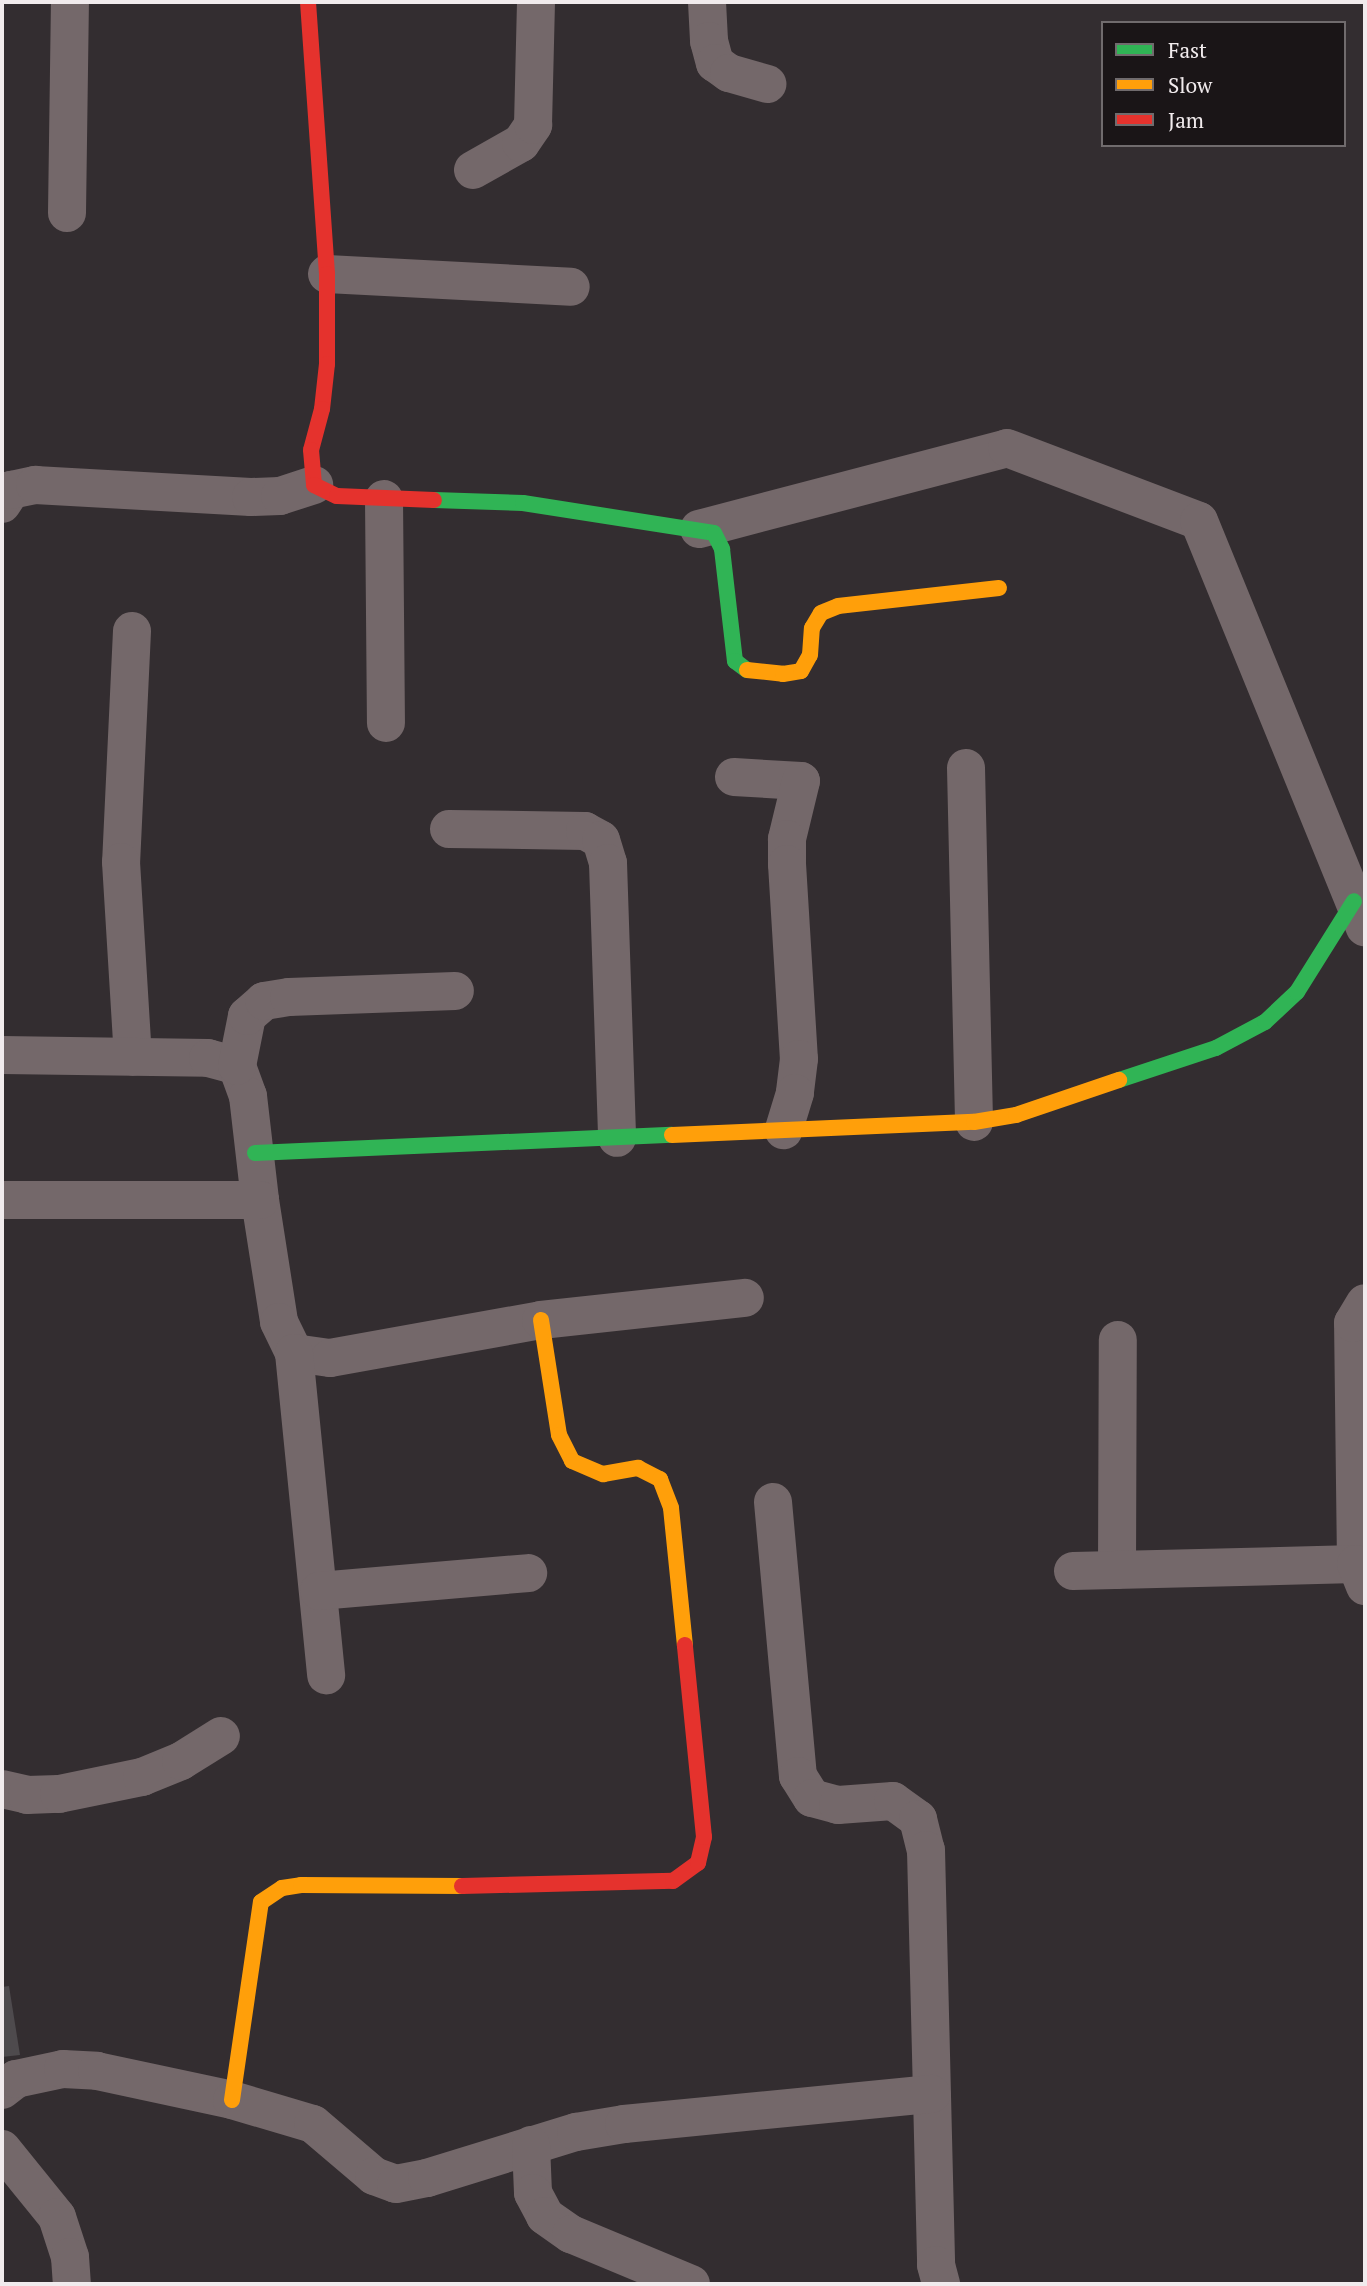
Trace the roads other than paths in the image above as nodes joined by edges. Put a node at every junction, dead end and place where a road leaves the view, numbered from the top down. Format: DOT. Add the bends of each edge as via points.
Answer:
graph roads {
  1 [pos="71,2"];
  2 [pos="308,2"];
  3 [pos="536,2"];
  4 [pos="707,2"];
  5 [pos="767,84"];
  6 [pos="473,170"];
  7 [pos="67,213"];
  8 [pos="327,274"];
  9 [pos="571,287"];
  10 [pos="314,485"];
  11 [pos="384,499"];
  12 [pos="2,504"];
  13 [pos="699,529"];
  14 [pos="999,588"];
  15 [pos="132,631"];
  16 [pos="386,723"];
  17 [pos="966,768"];
  18 [pos="734,777"];
  19 [pos="449,829"];
  20 [pos="1360,914"];
  21 [pos="455,991"];
  22 [pos="2,1055"];
  23 [pos="133,1057"];
  24 [pos="237,1066"];
  25 [pos="974,1122"];
  26 [pos="784,1130"];
  27 [pos="617,1138"];
  28 [pos="255,1153"];
  29 [pos="2,1200"];
  30 [pos="260,1200"];
  31 [pos="745,1298"];
  32 [pos="1365,1303"];
  33 [pos="541,1320"];
  34 [pos="1118,1340"];
  35 [pos="294,1353"];
  36 [pos="773,1502"];
  37 [pos="1116,1570"];
  38 [pos="1073,1571"];
  39 [pos="528,1573"];
  40 [pos="1361,1575"];
  41 [pos="319,1591"];
  42 [pos="326,1675"];
  43 [pos="221,1735"];
  44 [pos="2,1788"];
  45 [pos="2,2090"];
  46 [pos="932,2094"];
  47 [pos="232,2100"];
  48 [pos="531,2145"];
  49 [pos="2,2149"];
  50 [pos="72,2284"];
  51 [pos="691,2284"];
  52 [pos="941,2284"];
  1 -- 7 [label="street"];
  2 -- 8 [label="street"];
  3 -- 6 [label="street" via="533,125 521,143"];
  4 -- 5 [label="street" via="715,63 729,73"];
  8 -- 9 [label="street"];
  8 -- 10 [label="street" via="327,365 311,450"];
  10 -- 11 [label="street" via="337,496"];
  10 -- 12 [label="street" via="279,496 251,497 35,485 11,490"];
  11 -- 13 [label="street" via="523,503"];
  11 -- 16 [label="street"];
  13 -- 14 [label="street" via="714,533 722,549 735,662 748,671 801,671 810,656 812,628 821,613 838,606"];
  13 -- 20 [label="street" via="1007,449 1199,521"];
  15 -- 23 [label="street" via="121,862"];
  17 -- 25 [label="street"];
  18 -- 26 [label="street" via="801,781 787,864 799,1059"];
  19 -- 27 [label="street" via="585,831 601,841 608,863"];
  20 -- 25 [label="street" via="1297,992 1265,1022 1204,1052 1016,1115"];
  21 -- 24 [label="street" via="264,1001 247,1016"];
  22 -- 23 [label="street"];
  23 -- 24 [label="street" via="208,1058"];
  24 -- 28 [label="street" via="248,1096"];
  25 -- 26 [label="street"];
  26 -- 27 [label="street"];
  27 -- 28 [label="street"];
  28 -- 30 [label="street"];
  29 -- 30 [label="street"];
  30 -- 35 [label="street" via="279,1322"];
  31 -- 33 [label="street"];
  32 -- 40 [label="street" via="1353,1323"];
  33 -- 35 [label="street" via="330,1358"];
  33 -- 47 [label="street" via="559,1435 572,1461 603,1474 638,1468 660,1479 671,1508 704,1837 698,1863 673,1881 282,1888 261,1902"];
  34 -- 37 [label="street"];
  35 -- 41 [label="street"];
  36 -- 46 [label="street" via="798,1776 812,1798 838,1805 893,1801 918,1819 926,1850"];
  37 -- 38 [label="street"];
  37 -- 40 [label="street"];
  39 -- 41 [label="street"];
  41 -- 42 [label="street"];
  43 -- 44 [label="street" via="181,1761 142,1777 59,1794 27,1795"];
  45 -- 47 [label="street" via="16,2079 63,2069 97,2071"];
  46 -- 48 [label="street" via="624,2124"];
  46 -- 52 [label="street" via="936,2265"];
  47 -- 48 [label="street" via="313,2124 374,2176 397,2184"];
  48 -- 51 [label="street" via="533,2193 545,2216 571,2234"];
  49 -- 50 [label="street" via="57,2217 70,2257"];
}
